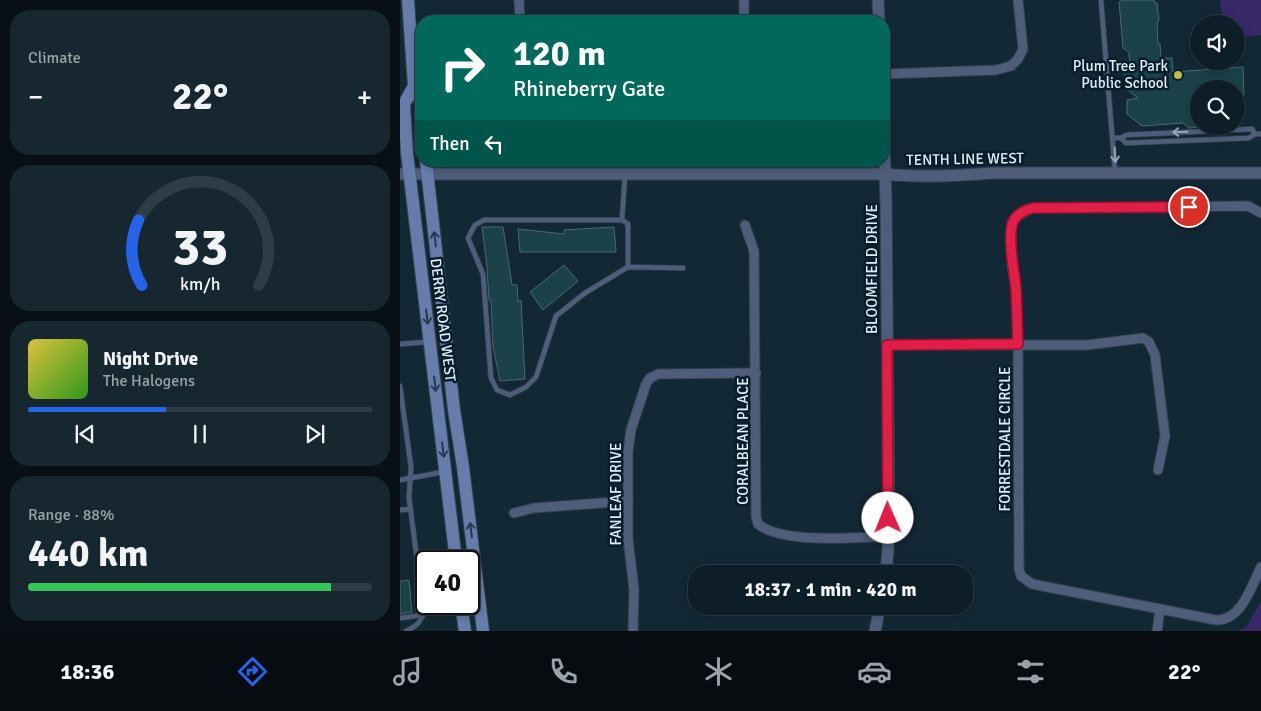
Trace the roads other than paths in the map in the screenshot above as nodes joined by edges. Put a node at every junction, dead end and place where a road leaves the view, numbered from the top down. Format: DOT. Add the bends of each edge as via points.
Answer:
graph roads {
  1 [pos="408,0"];
  2 [pos="519,0"];
  3 [pos="744,0"];
  4 [pos="878,0"];
  5 [pos="1018,0"];
  6 [pos="1101,0"];
  7 [pos="520,15"];
  8 [pos="744,15"];
  9 [pos="879,15"];
  10 [pos="890,74"];
  11 [pos="414,86"];
  12 [pos="1258,134"];
  13 [pos="1114,138"];
  14 [pos="1121,138"];
  15 [pos="885,167"];
  16 [pos="426,168"];
  17 [pos="1115,173"];
  18 [pos="1261,173"];
  19 [pos="405,174"];
  20 [pos="885,174"];
  21 [pos="625,175"];
  22 [pos="1261,213"];
  23 [pos="622,220"];
  24 [pos="745,225"];
  25 [pos="628,267"];
  26 [pos="683,268"];
  27 [pos="430,341"];
  28 [pos="400,344"];
  29 [pos="1018,344"];
  30 [pos="887,345"];
  31 [pos="756,373"];
  32 [pos="400,386"];
  33 [pos="1158,470"];
  34 [pos="445,472"];
  35 [pos="410,479"];
  36 [pos="400,480"];
  37 [pos="628,501"];
  38 [pos="411,509"];
  39 [pos="400,510"];
  40 [pos="514,513"];
  41 [pos="889,536"];
  42 [pos="416,550"];
  43 [pos="455,550"];
  44 [pos="887,565"];
  45 [pos="1261,567"];
  46 [pos="1160,609"];
  47 [pos="423,615"];
  48 [pos="463,615"];
  49 [pos="878,615"];
  50 [pos="400,618"];
  51 [pos="406,631"];
  52 [pos="465,631"];
  53 [pos="483,631"];
  54 [pos="633,631"];
  55 [pos="875,631"];
  56 [pos="1157,631"];
  1 -- 11 [label="main road, DERRY ROAD WEST"];
  2 -- 7 [label="street"];
  3 -- 8 [label="street"];
  4 -- 9 [label="street"];
  5 -- 10 [label="street" via="1023,49 1011,66 996,70"];
  6 -- 13 [label="lane"];
  11 -- 19 [label="main road, DERRY ROAD WEST" via="404,104"];
  12 -- 14 [label="lane, one-way" via="1252,129 1126,135"];
  12 -- 14 [label="lane" via="1249,138 1126,143"];
  13 -- 14 [label="lane"];
  13 -- 17 [label="lane, one-way"];
  15 -- 20 [label="street, BLOOMFIELD DRIVE"];
  16 -- 19 [label="street, TENTH LINE WEST"];
  16 -- 21 [label="street, TENTH LINE WEST"];
  53 -- 16 [label="main road, DERRY ROAD WEST, one-way"];
  17 -- 18 [label="street, TENTH LINE WEST"];
  17 -- 20 [label="street, TENTH LINE WEST"];
  19 -- 27 [label="main road, DERRY ROAD WEST, one-way"];
  20 -- 21 [label="street, TENTH LINE WEST"];
  20 -- 30 [label="street, BLOOMFIELD DRIVE"];
  21 -- 23 [label="lane"];
  22 -- 29 [label="street, FORRESTDALE CIRCLE" via="1248,206 1025,210 1012,222 1011,232"];
  23 -- 25 [label="lane" via="628,224"];
  23 -- 25 [label="lane" via="484,220 475,225 468,238 483,274 491,378 497,390 510,395 536,377 556,316 585,293"];
  24 -- 31 [label="street, CORALBEAN PLACE" via="754,251"];
  25 -- 26 [label="lane"];
  27 -- 28 [label="lane"];
  27 -- 34 [label="main road, DERRY ROAD WEST, one-way"];
  29 -- 30 [label="street"];
  29 -- 33 [label="street" via="1087,345 1143,338 1149,342 1155,355 1165,436"];
  29 -- 46 [label="street, FORRESTDALE CIRCLE" via="1021,576 1032,584"];
  30 -- 41 [label="street, BLOOMFIELD DRIVE"];
  31 -- 37 [label="street, FANLEAF DRIVE" via="658,374 650,378 631,430"];
  31 -- 41 [label="street, CORALBEAN PLACE" via="758,524 770,532 796,536"];
  32 -- 35 [label="lane" via="412,468"];
  34 -- 35 [label="lane"];
  34 -- 43 [label="main road, DERRY ROAD WEST"];
  35 -- 36 [label="lane"];
  35 -- 38 [label="lane"];
  37 -- 40 [label="street" via="534,508"];
  37 -- 54 [label="street, FANLEAF DRIVE" via="628,539 634,589"];
  38 -- 39 [label="lane"];
  38 -- 42 [label="lane"];
  41 -- 44 [label="street, BLOOMFIELD DRIVE"];
  45 -- 46 [label="street, FORRESTDALE CIRCLE" via="1237,612 1224,620"];
  46 -- 56 [label="street"];
  47 -- 50 [label="lane"];
  47 -- 51 [label="lane" via="416,626"];
  48 -- 52 [label="main road"];
  49 -- 55 [label="street"];
}
